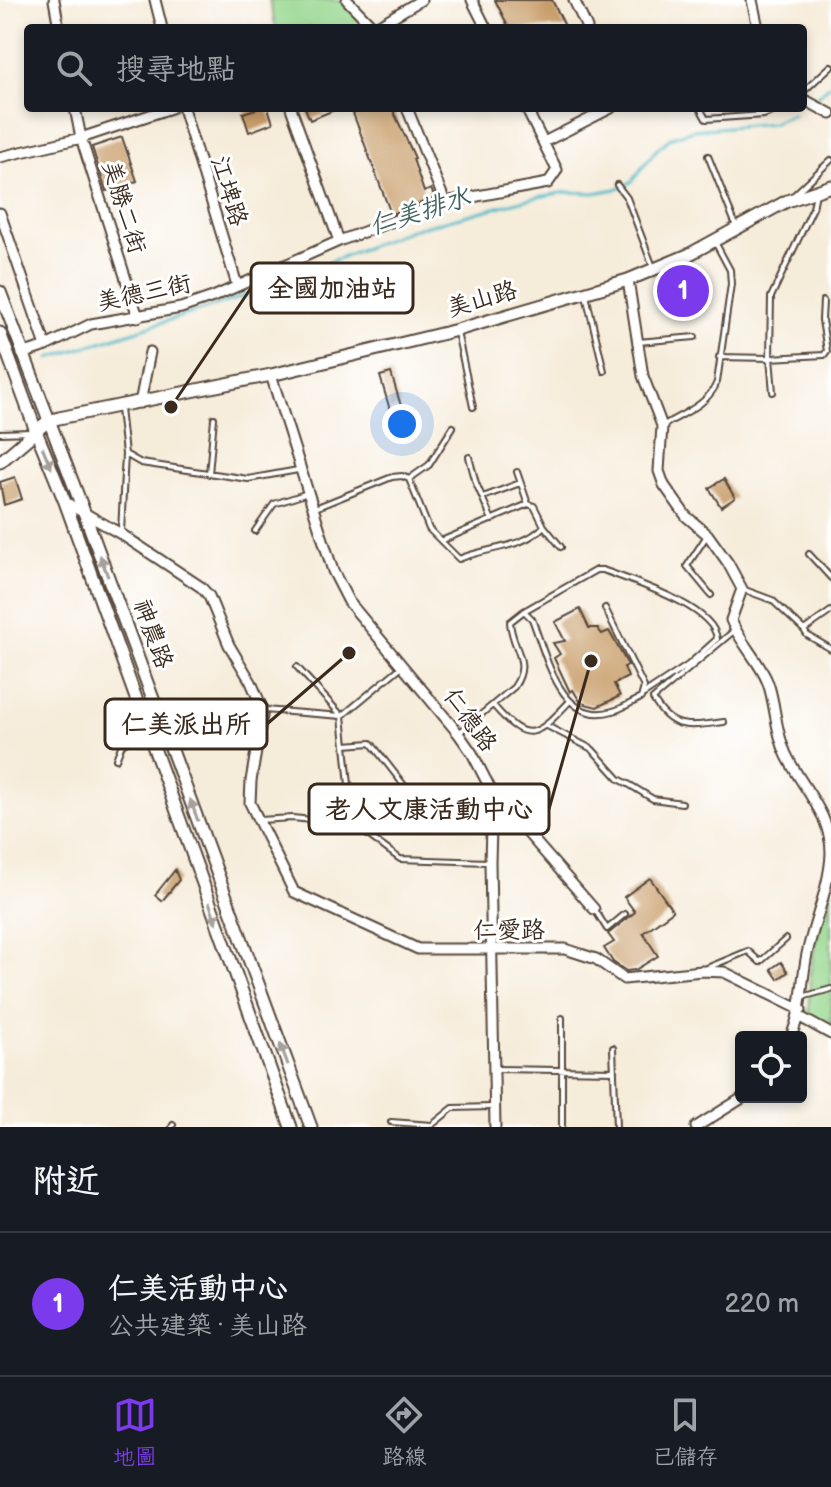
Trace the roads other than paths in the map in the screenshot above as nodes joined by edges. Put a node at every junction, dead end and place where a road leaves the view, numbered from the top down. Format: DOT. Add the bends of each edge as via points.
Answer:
graph roads {
  1 [pos="54,0"];
  2 [pos="155,0"];
  3 [pos="347,0"];
  4 [pos="421,0"];
  5 [pos="472,0"];
  6 [pos="574,0"];
  7 [pos="752,0"];
  8 [pos="58,24"];
  9 [pos="161,24"];
  10 [pos="370,24"];
  11 [pos="381,24"];
  12 [pos="484,24"];
  13 [pos="585,24"];
  14 [pos="757,24"];
  15 [pos="831,66"];
  16 [pos="807,88"];
  17 [pos="807,101"];
  18 [pos="76,112"];
  19 [pos="159,112"];
  20 [pos="184,112"];
  21 [pos="292,112"];
  22 [pos="409,112"];
  23 [pos="528,112"];
  24 [pos="603,112"];
  25 [pos="702,112"];
  26 [pos="772,112"];
  27 [pos="831,114"];
  28 [pos="81,138"];
  29 [pos="544,142"];
  30 [pos="708,156"];
  31 [pos="0,157"];
  32 [pos="831,160"];
  33 [pos="617,185"];
  34 [pos="831,186"];
  35 [pos="816,192"];
  36 [pos="787,201"];
  37 [pos="445,202"];
  38 [pos="0,213"];
  39 [pos="737,228"];
  40 [pos="714,240"];
  41 [pos="339,241"];
  42 [pos="654,269"];
  43 [pos="628,280"];
  44 [pos="237,285"];
  45 [pos="0,292"];
  46 [pos="585,292"];
  47 [pos="823,301"];
  48 [pos="138,317"];
  49 [pos="457,330"];
  50 [pos="0,333"];
  51 [pos="695,337"];
  52 [pos="638,342"];
  53 [pos="46,346"];
  54 [pos="829,350"];
  55 [pos="150,352"];
  56 [pos="22,354"];
  57 [pos="719,357"];
  58 [pos="770,358"];
  59 [pos="604,371"];
  60 [pos="271,375"];
  61 [pos="773,392"];
  62 [pos="140,403"];
  63 [pos="120,407"];
  64 [pos="473,407"];
  65 [pos="214,418"];
  66 [pos="48,421"];
  67 [pos="662,426"];
  68 [pos="453,427"];
  69 [pos="36,431"];
  70 [pos="0,433"];
  71 [pos="125,454"];
  72 [pos="469,457"];
  73 [pos="0,462"];
  74 [pos="300,469"];
  75 [pos="517,472"];
  76 [pos="209,474"];
  77 [pos="409,479"];
  78 [pos="520,483"];
  79 [pos="308,493"];
  80 [pos="483,497"];
  81 [pos="65,502"];
  82 [pos="528,504"];
  83 [pos="313,508"];
  84 [pos="84,512"];
  85 [pos="492,520"];
  86 [pos="544,526"];
  87 [pos="255,531"];
  88 [pos="121,534"];
  89 [pos="708,535"];
  90 [pos="441,541"];
  91 [pos="561,547"];
  92 [pos="809,554"];
  93 [pos="831,578"];
  94 [pos="742,589"];
  95 [pos="711,595"];
  96 [pos="605,608"];
  97 [pos="524,611"];
  98 [pos="831,611"];
  99 [pos="735,630"];
  100 [pos="804,630"];
  101 [pos="831,649"];
  102 [pos="403,666"];
  103 [pos="297,667"];
  104 [pos="644,694"];
  105 [pos="569,702"];
  106 [pos="493,705"];
  107 [pos="263,710"];
  108 [pos="342,716"];
  109 [pos="724,722"];
  110 [pos="547,726"];
  111 [pos="147,730"];
  112 [pos="458,733"];
  113 [pos="345,745"];
  114 [pos="116,759"];
  115 [pos="492,792"];
  116 [pos="682,803"];
  117 [pos="257,820"];
  118 [pos="432,821"];
  119 [pos="353,824"];
  120 [pos="490,862"];
  121 [pos="829,879"];
  122 [pos="594,909"];
  123 [pos="625,914"];
  124 [pos="786,939"];
  125 [pos="492,951"];
  126 [pos="702,971"];
  127 [pos="831,989"];
  128 [pos="802,997"];
  129 [pos="800,1014"];
  130 [pos="562,1018"];
  131 [pos="793,1031"];
  132 [pos="831,1034"];
  133 [pos="613,1048"];
  134 [pos="494,1069"];
  135 [pos="561,1071"];
  136 [pos="614,1071"];
  137 [pos="735,1103"];
  138 [pos="495,1107"];
  139 [pos="391,1122"];
  140 [pos="291,1127"];
  141 [pos="311,1127"];
  142 [pos="495,1127"];
  143 [pos="562,1127"];
  144 [pos="616,1127"];
  145 [pos="696,1127"];
  1 -- 8 [label="street"];
  2 -- 9 [label="street"];
  3 -- 10 [label="street"];
  4 -- 11 [label="street"];
  5 -- 12 [label="street"];
  6 -- 13 [label="street"];
  7 -- 14 [label="street"];
  15 -- 16 [label="lane"];
  17 -- 27 [label="street"];
  18 -- 28 [label="street, 美勝二街"];
  19 -- 28 [label="street"];
  20 -- 44 [label="street, 江埤路"];
  21 -- 41 [label="street"];
  22 -- 37 [label="street"];
  23 -- 29 [label="street"];
  24 -- 29 [label="street"];
  25 -- 26 [label="lane" via="706,119"];
  28 -- 31 [label="street"];
  28 -- 48 [label="street, 美勝二街"];
  29 -- 37 [label="street, 美德三街" via="557,170 548,183"];
  30 -- 39 [label="lane"];
  32 -- 36 [label="lane"];
  33 -- 42 [label="lane"];
  34 -- 35 [label="street, 美山路"];
  35 -- 36 [label="street, 美山路"];
  35 -- 58 [label="lane" via="771,297"];
  36 -- 39 [label="street, 美山路"];
  37 -- 41 [label="street, 美德三街"];
  38 -- 53 [label="street"];
  39 -- 40 [label="street, 美山路"];
  40 -- 42 [label="street, 美山路"];
  40 -- 57 [label="lane" via="730,270 731,284"];
  41 -- 44 [label="street, 美德三街"];
  42 -- 43 [label="street, 美山路"];
  43 -- 46 [label="street, 美山路"];
  43 -- 52 [label="street"];
  44 -- 48 [label="street, 美德三街" via="181,308"];
  45 -- 56 [label="street, 神農路"];
  46 -- 49 [label="street, 美山路"];
  46 -- 59 [label="lane"];
  47 -- 54 [label="lane"];
  48 -- 53 [label="street, 美德三街" via="91,324"];
  49 -- 60 [label="street, 美山路"];
  49 -- 64 [label="lane"];
  50 -- 69 [label="street, 神農路"];
  51 -- 52 [label="lane"];
  52 -- 67 [label="street" via="643,376"];
  53 -- 56 [label="street, 美德三街"];
  54 -- 58 [label="lane" via="819,357"];
  55 -- 62 [label="street"];
  56 -- 66 [label="street, 神農路"];
  57 -- 58 [label="lane"];
  57 -- 67 [label="lane" via="713,394"];
  58 -- 61 [label="lane"];
  60 -- 62 [label="street, 美山路"];
  60 -- 74 [label="street, 仁德路"];
  62 -- 63 [label="street, 美山路"];
  63 -- 66 [label="street, 美山路"];
  63 -- 71 [label="lane"];
  65 -- 76 [label="lane"];
  66 -- 69 [label="street, 美山路"];
  66 -- 84 [label="street, 神農路"];
  67 -- 89 [label="street" via="659,471 664,485"];
  68 -- 77 [label="lane" via="429,465"];
  69 -- 70 [label="lane"];
  69 -- 73 [label="street, 美山路"];
  69 -- 81 [label="street, 神農路, one-way"];
  71 -- 76 [label="lane" via="141,463"];
  71 -- 88 [label="lane"];
  72 -- 80 [label="lane"];
  74 -- 76 [label="lane" via="248,479"];
  74 -- 79 [label="street, 仁德路"];
  75 -- 78 [label="lane"];
  77 -- 83 [label="lane" via="392,477"];
  77 -- 90 [label="lane" via="429,529"];
  78 -- 80 [label="lane"];
  78 -- 82 [label="lane"];
  79 -- 83 [label="street, 仁德路"];
  79 -- 87 [label="lane" via="274,504"];
  80 -- 85 [label="lane"];
  81 -- 84 [label="street"];
  81 -- 111 [label="street, 神農路"];
  82 -- 85 [label="lane"];
  82 -- 86 [label="lane"];
  83 -- 102 [label="street, 仁德路" via="349,602"];
  84 -- 88 [label="street"];
  141 -- 84 [label="street, 神農路, one-way"];
  85 -- 90 [label="lane"];
  86 -- 90 [label="lane" via="532,538 459,559"];
  86 -- 91 [label="lane"];
  88 -- 107 [label="street" via="209,596"];
  89 -- 94 [label="street"];
  89 -- 95 [label="lane" via="687,566"];
  92 -- 93 [label="lane"];
  94 -- 99 [label="street" via="731,620"];
  94 -- 100 [label="lane" via="772,600"];
  96 -- 104 [label="lane"];
  97 -- 104 [label="lane" via="596,570 697,611 717,639"];
  97 -- 105 [label="lane"];
  97 -- 106 [label="lane" via="510,622 523,669 514,687"];
  98 -- 100 [label="lane"];
  99 -- 109 [label="lane" via="653,699 679,725"];
  99 -- 121 [label="street" via="761,667 786,755 812,793 828,831"];
  100 -- 101 [label="lane"];
  102 -- 108 [label="lane"];
  102 -- 112 [label="street, 仁德路"];
  103 -- 108 [label="lane"];
  104 -- 105 [label="lane" via="613,712 596,713"];
  105 -- 110 [label="lane"];
  106 -- 110 [label="lane" via="522,730 540,732"];
  106 -- 112 [label="lane"];
  107 -- 108 [label="lane"];
  107 -- 117 [label="street, 仁愛路" via="251,781 250,803"];
  108 -- 113 [label="lane"];
  110 -- 116 [label="lane" via="592,749 619,779 641,792"];
  111 -- 114 [label="lane" via="122,744"];
  111 -- 140 [label="street, 神農路, one-way"];
  112 -- 115 [label="street, 仁德路"];
  113 -- 118 [label="lane" via="371,743"];
  113 -- 119 [label="lane"];
  115 -- 120 [label="street, 仁德路"];
  115 -- 122 [label="street"];
  117 -- 119 [label="lane"];
  117 -- 125 [label="street, 仁愛路" via="294,892 418,949"];
  119 -- 120 [label="lane" via="400,859"];
  120 -- 125 [label="street, 仁德路"];
  121 -- 128 [label="street" via="806,956"];
  122 -- 123 [label="lane" via="607,929"];
  124 -- 126 [label="lane" via="760,962 748,951"];
  125 -- 126 [label="street, 仁愛路" via="565,949 596,959 624,979"];
  125 -- 134 [label="street, 仁德路"];
  126 -- 129 [label="street, 仁愛路" via="724,972"];
  127 -- 128 [label="lane"];
  128 -- 129 [label="street"];
  129 -- 131 [label="street"];
  129 -- 132 [label="street, 仁愛路"];
  130 -- 135 [label="lane"];
  133 -- 136 [label="lane"];
  134 -- 135 [label="lane"];
  134 -- 138 [label="street, 仁德路"];
  135 -- 136 [label="lane"];
  135 -- 143 [label="lane"];
  136 -- 144 [label="lane"];
  137 -- 145 [label="street"];
  138 -- 139 [label="lane" via="453,1108 432,1125"];
  138 -- 142 [label="street, 仁德路"];
}
